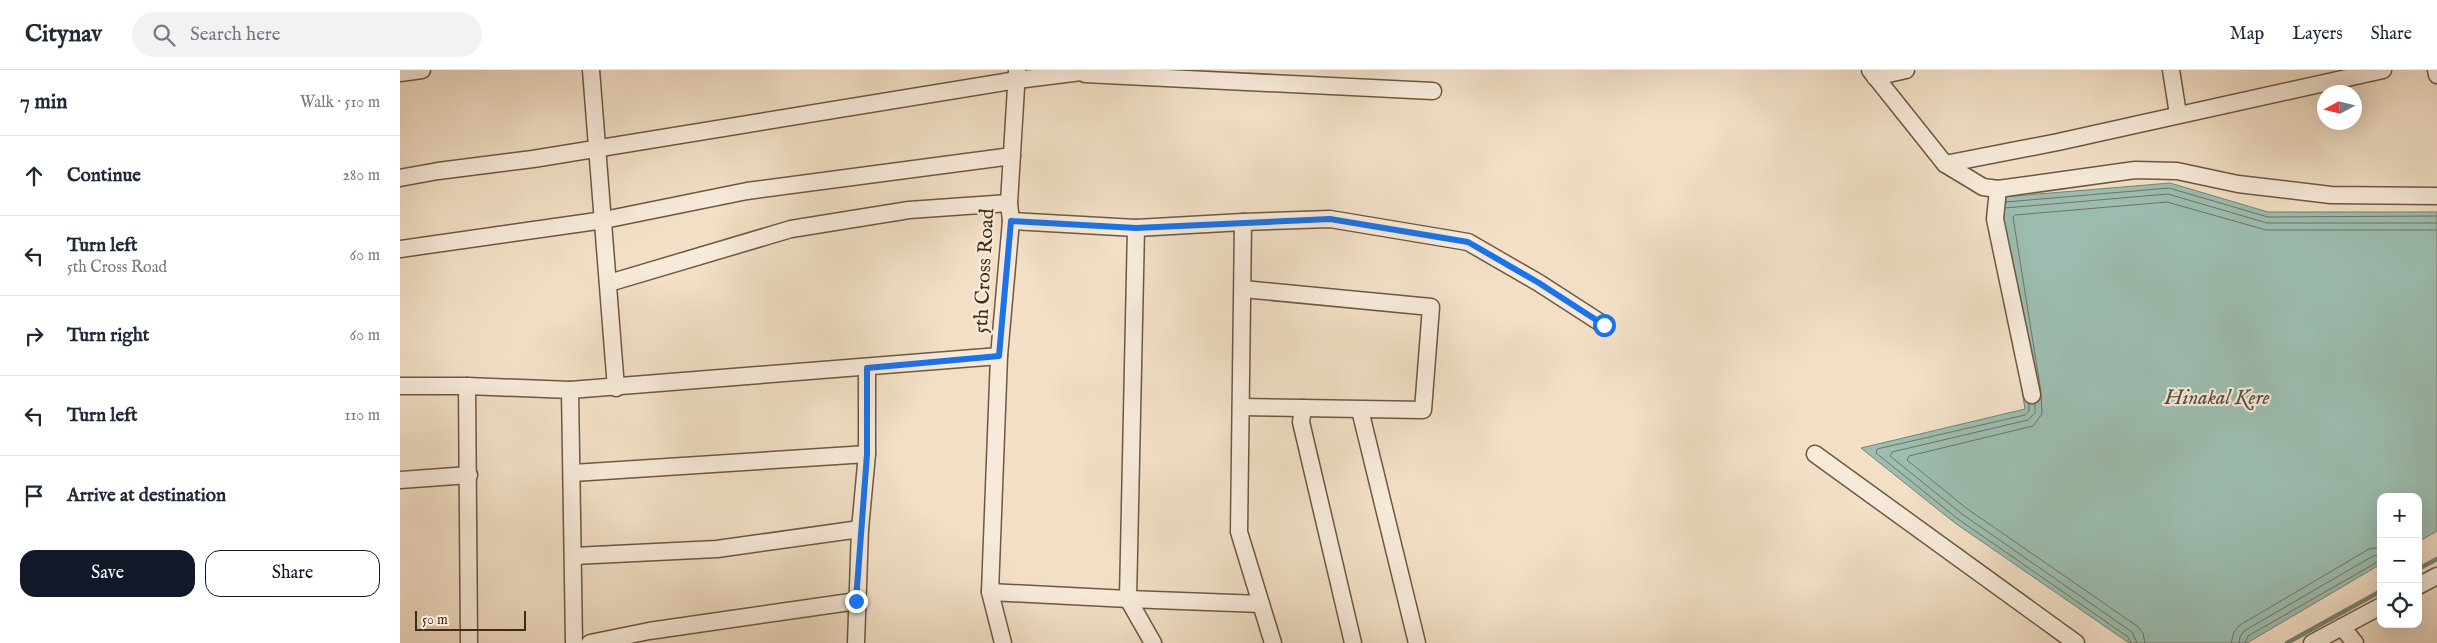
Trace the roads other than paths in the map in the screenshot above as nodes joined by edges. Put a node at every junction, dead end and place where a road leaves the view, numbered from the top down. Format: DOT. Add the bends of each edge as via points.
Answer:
graph roads {
  1 [pos="422,70"];
  2 [pos="591,70"];
  3 [pos="1097,70"];
  4 [pos="1906,70"];
  5 [pos="2171,70"];
  6 [pos="2383,70"];
  7 [pos="2436,70"];
  8 [pos="400,73"];
  9 [pos="1873,73"];
  10 [pos="1075,74"];
  11 [pos="1017,75"];
  12 [pos="2437,75"];
  13 [pos="1433,91"];
  14 [pos="2178,114"];
  15 [pos="599,149"];
  16 [pos="1012,156"];
  17 [pos="1945,164"];
  18 [pos="400,178"];
  19 [pos="1998,189"];
  20 [pos="2437,196"];
  21 [pos="1009,202"];
  22 [pos="604,220"];
  23 [pos="1011,221"];
  24 [pos="1243,222"];
  25 [pos="1136,228"];
  26 [pos="400,249"];
  27 [pos="609,283"];
  28 [pos="1243,289"];
  29 [pos="1604,325"];
  30 [pos="999,356"];
  31 [pos="867,368"];
  32 [pos="400,386"];
  33 [pos="467,386"];
  34 [pos="616,388"];
  35 [pos="570,390"];
  36 [pos="2032,395"];
  37 [pos="1241,407"];
  38 [pos="1304,408"];
  39 [pos="1360,410"];
  40 [pos="867,454"];
  41 [pos="1815,454"];
  42 [pos="573,473"];
  43 [pos="469,475"];
  44 [pos="400,480"];
  45 [pos="860,529"];
  46 [pos="574,556"];
  47 [pos="2437,576"];
  48 [pos="2422,584"];
  49 [pos="990,592"];
  50 [pos="1128,600"];
  51 [pos="856,601"];
  52 [pos="1261,604"];
  53 [pos="2377,608"];
  54 [pos="2342,627"];
  55 [pos="469,643"];
  56 [pos="574,643"];
  57 [pos="590,643"];
  58 [pos="856,643"];
  59 [pos="1003,643"];
  60 [pos="1153,643"];
  61 [pos="1273,643"];
  62 [pos="1353,643"];
  63 [pos="1417,643"];
  64 [pos="2076,643"];
  65 [pos="2312,643"];
  66 [pos="2355,643"];
  1 -- 8 [label="street"];
  2 -- 15 [label="street"];
  3 -- 10 [label="street"];
  4 -- 9 [label="street"];
  5 -- 14 [label="street"];
  6 -- 14 [label="street"];
  7 -- 12 [label="street"];
  9 -- 17 [label="street"];
  10 -- 11 [label="street"];
  10 -- 13 [label="street"];
  11 -- 15 [label="street"];
  11 -- 16 [label="street, 5th Cross Road"];
  14 -- 17 [label="street"];
  15 -- 18 [label="street"];
  15 -- 22 [label="street"];
  16 -- 21 [label="street, 5th Cross Road"];
  16 -- 22 [label="street" via="747,191"];
  17 -- 19 [label="street" via="1983,187"];
  19 -- 20 [label="street" via="2152,170 2331,195"];
  19 -- 36 [label="street" via="1995,219"];
  21 -- 23 [label="street, 5th Cross Road"];
  21 -- 27 [label="street" via="909,210 791,229"];
  22 -- 26 [label="street"];
  22 -- 27 [label="street"];
  23 -- 25 [label="street"];
  23 -- 30 [label="street, 5th Cross Road"];
  24 -- 25 [label="street"];
  24 -- 28 [label="street"];
  24 -- 29 [label="street" via="1330,219 1468,242"];
  25 -- 50 [label="street"];
  27 -- 34 [label="street"];
  28 -- 37 [label="street"];
  28 -- 39 [label="street" via="1431,306 1423,410"];
  30 -- 31 [label="street"];
  30 -- 49 [label="street, 5th Cross Road"];
  31 -- 34 [label="street"];
  31 -- 40 [label="street"];
  32 -- 33 [label="street"];
  33 -- 35 [label="street"];
  33 -- 43 [label="street"];
  34 -- 35 [label="street"];
  35 -- 42 [label="street"];
  37 -- 38 [label="street"];
  37 -- 52 [label="street" via="1239,532"];
  38 -- 39 [label="street"];
  38 -- 62 [label="street" via="1302,422"];
  39 -- 63 [label="street"];
  40 -- 42 [label="street"];
  40 -- 45 [label="street"];
  41 -- 64 [label="street"];
  42 -- 46 [label="street"];
  43 -- 44 [label="street"];
  43 -- 55 [label="street"];
  45 -- 46 [label="street" via="717,549"];
  45 -- 51 [label="street"];
  46 -- 56 [label="street"];
  47 -- 48 [label="street"];
  49 -- 50 [label="street"];
  49 -- 59 [label="street, 5th Cross Road"];
  50 -- 52 [label="street"];
  50 -- 60 [label="street"];
  51 -- 57 [label="street" via="649,631"];
  51 -- 58 [label="street"];
  52 -- 61 [label="street"];
  53 -- 54 [label="street"];
  54 -- 65 [label="street"];
  54 -- 66 [label="street"];
}
